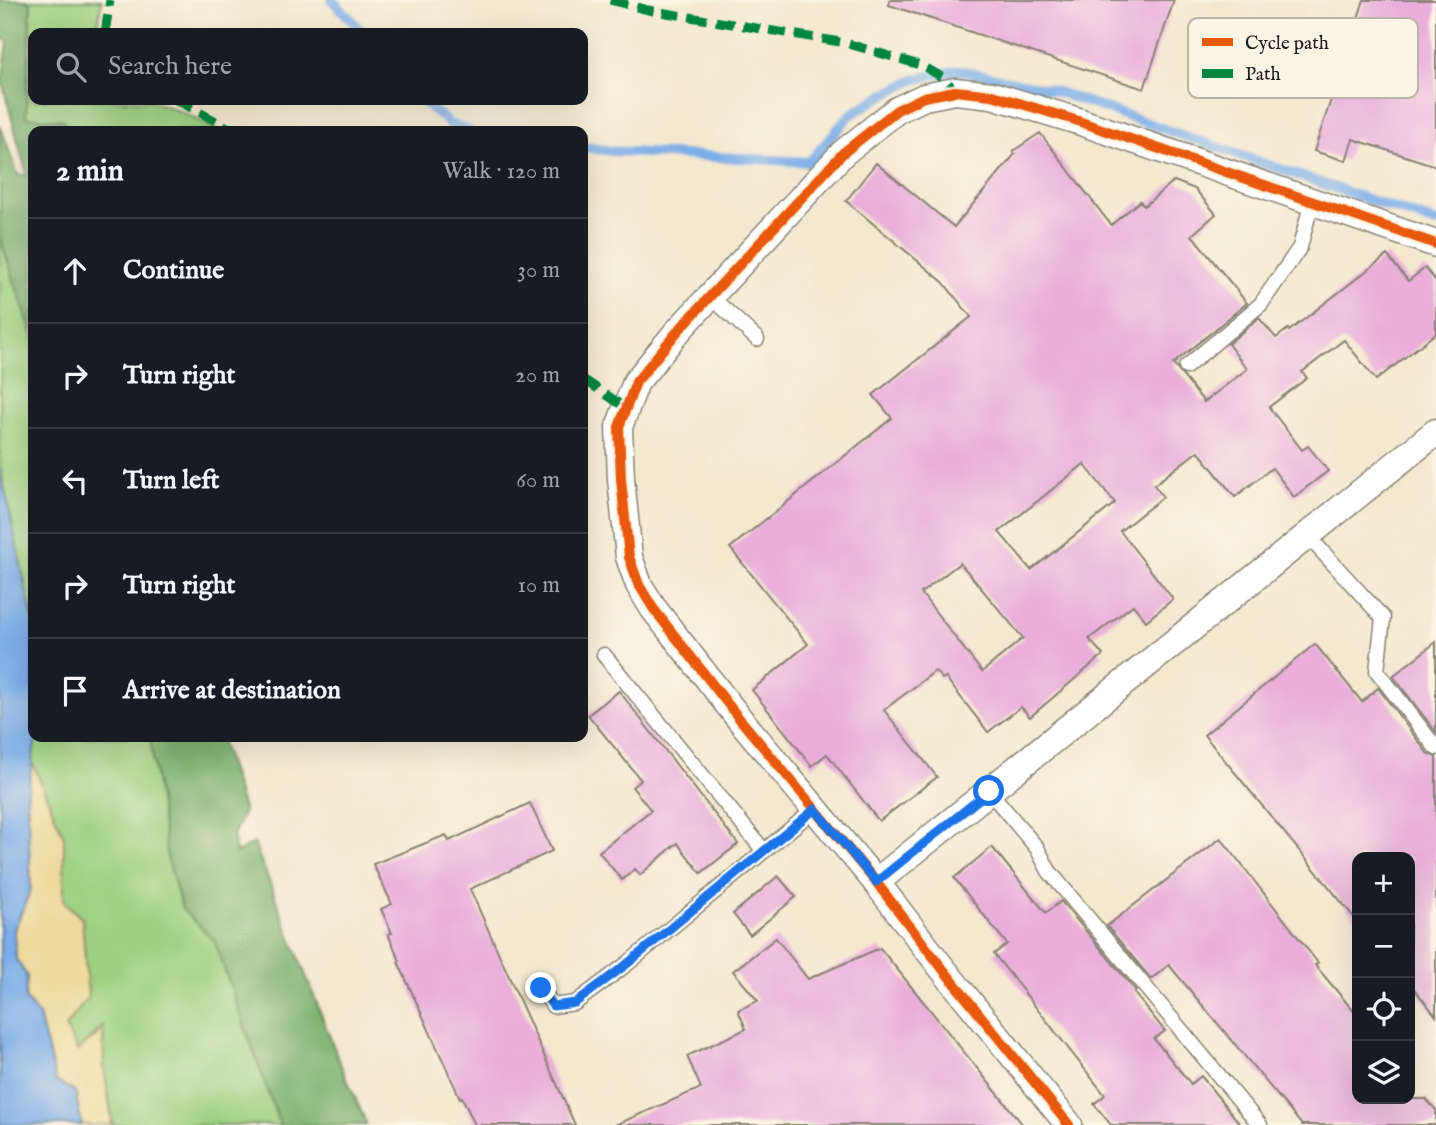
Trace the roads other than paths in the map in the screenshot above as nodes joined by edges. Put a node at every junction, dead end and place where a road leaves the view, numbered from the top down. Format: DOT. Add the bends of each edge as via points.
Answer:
graph roads {
  1 [pos="1312,201"];
  2 [pos="1436,244"];
  3 [pos="710,296"];
  4 [pos="757,339"];
  5 [pos="1186,367"];
  6 [pos="1436,432"];
  7 [pos="1307,536"];
  8 [pos="604,655"];
  9 [pos="1436,748"];
  10 [pos="989,791"];
  11 [pos="815,809"];
  12 [pos="764,851"];
  13 [pos="876,882"];
  14 [pos="541,988"];
  15 [pos="1069,1125"];
  16 [pos="1260,1125"];
  1 -- 2 [label="street"];
  1 -- 3 [label="street" via="1078,121 992,95 955,91 924,97 897,110 843,153"];
  1 -- 5 [label="lane" via="1300,247 1261,304"];
  3 -- 4 [label="lane"];
  3 -- 11 [label="street" via="636,382 619,427 629,557 653,608"];
  6 -- 7 [label="street"];
  7 -- 9 [label="lane" via="1383,618 1377,671"];
  7 -- 10 [label="street"];
  8 -- 12 [label="lane"];
  10 -- 13 [label="street"];
  10 -- 16 [label="lane" via="1037,848 1049,871"];
  11 -- 12 [label="lane"];
  11 -- 13 [label="street"];
  12 -- 14 [label="lane" via="575,1003 553,1006"];
  13 -- 15 [label="street"];
}
